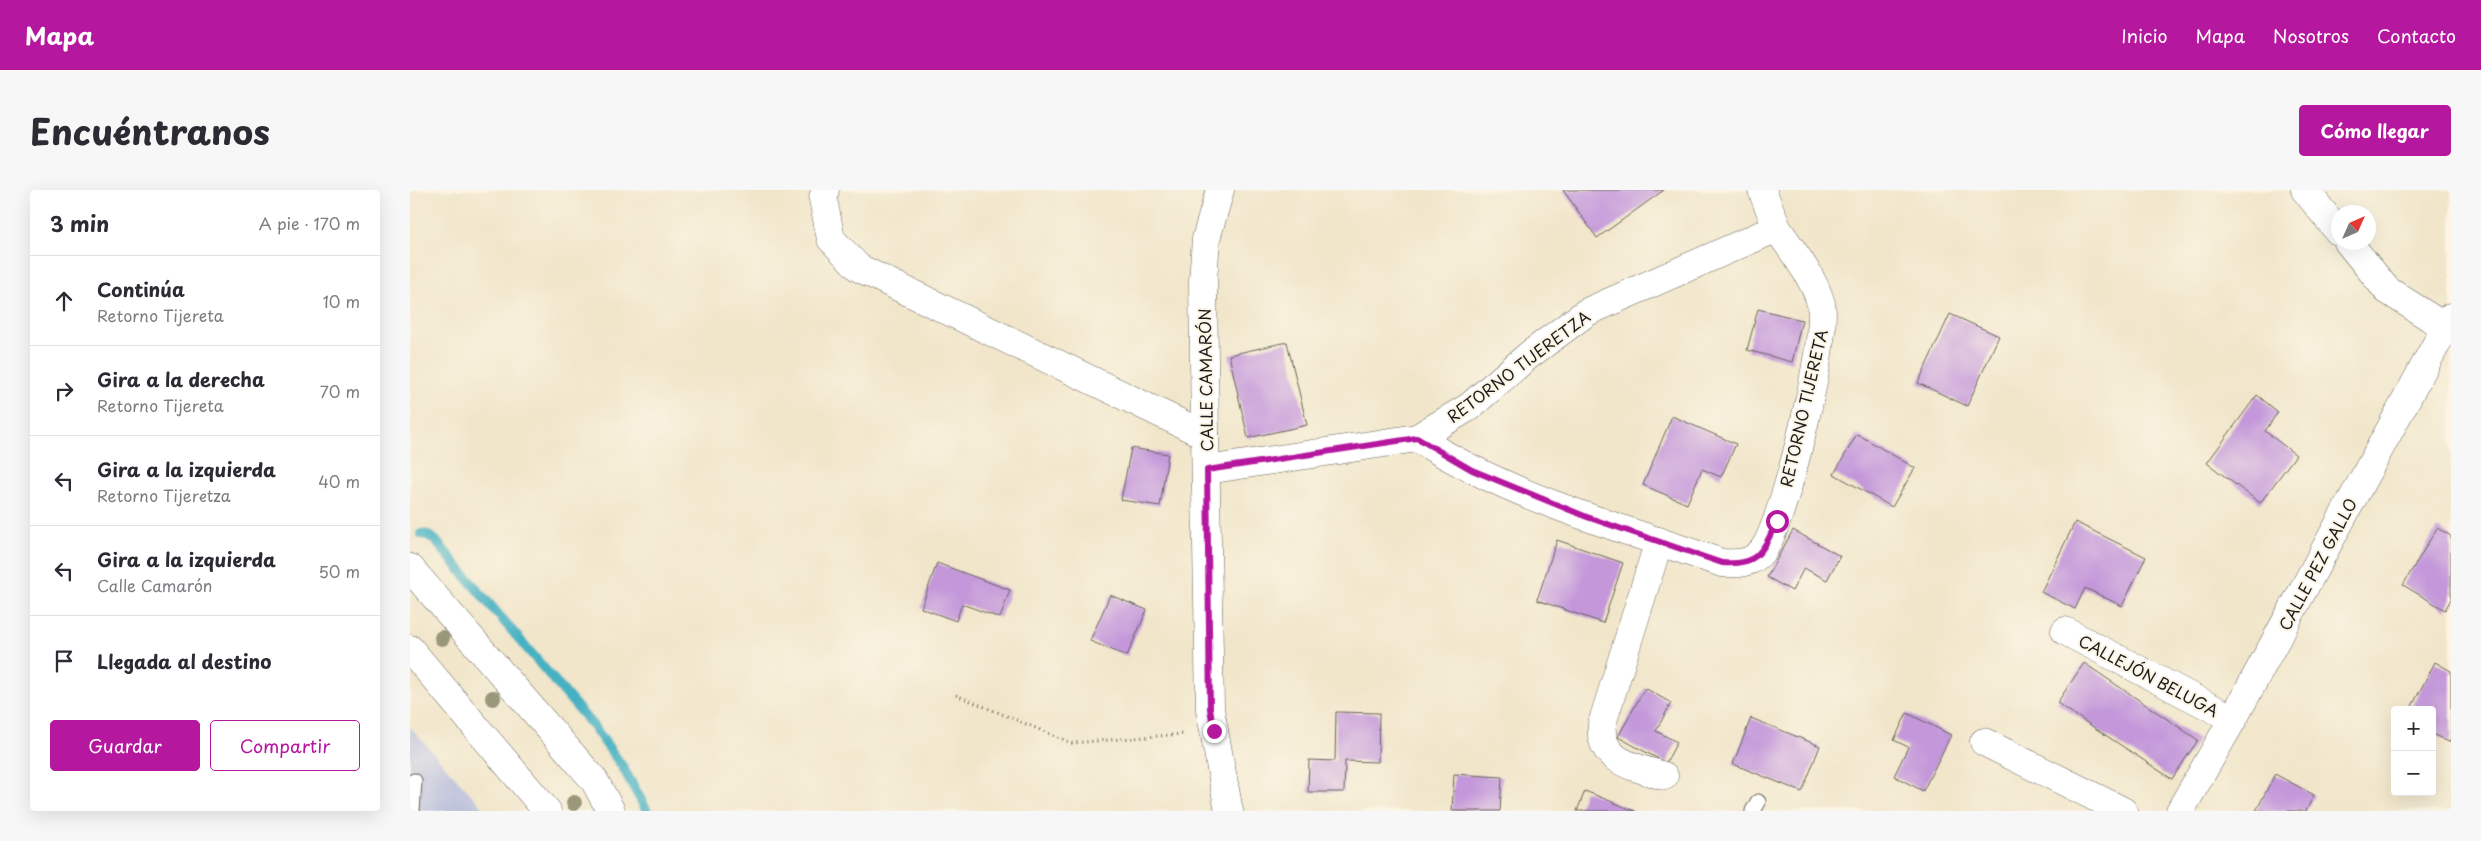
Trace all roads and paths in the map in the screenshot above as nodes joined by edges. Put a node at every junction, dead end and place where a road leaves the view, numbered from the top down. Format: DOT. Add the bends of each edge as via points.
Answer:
graph roads {
  1 [pos="825,190"];
  2 [pos="1220,190"];
  3 [pos="1762,190"];
  4 [pos="2305,190"];
  5 [pos="2331,222"];
  6 [pos="1777,228"];
  7 [pos="2354,250"];
  8 [pos="2449,325"];
  9 [pos="1205,435"];
  10 [pos="1417,438"];
  11 [pos="1207,470"];
  12 [pos="1659,541"];
  13 [pos="410,568"];
  14 [pos="2065,631"];
  15 [pos="410,649"];
  16 [pos="956,694"];
  17 [pos="2233,719"];
  18 [pos="1214,731"];
  19 [pos="1984,742"];
  20 [pos="1664,776"];
  21 [pos="414,781"];
  22 [pos="412,811"];
  23 [pos="546,811"];
  24 [pos="611,811"];
  25 [pos="1228,811"];
  26 [pos="2124,811"];
  27 [pos="2180,811"];
  1 -- 9 [label="street" via="822,199 831,239 859,268"];
  2 -- 9 [label="street, CALLE CAMARÓN" via="1206,239"];
  3 -- 6 [label="street"];
  4 -- 5 [label="street"];
  6 -- 10 [label="street, RETORNO TIJERETZA" via="1587,312 1529,355 1469,407"];
  6 -- 12 [label="street, RETORNO TIJERETA" via="1809,277 1821,303 1823,323 1799,442 1777,521 1763,550 1752,560 1738,564 1722,563"];
  7 -- 8 [label="street" via="2387,290"];
  8 -- 17 [label="street, CALLE PEZ GALLO"];
  9 -- 11 [label="street, CALLE CAMARÓN"];
  10 -- 11 [label="street, RETORNO TIJERETZA"];
  10 -- 12 [label="street, RETORNO TIJERETA" via="1472,470 1587,517"];
  11 -- 18 [label="street, CALLE CAMARÓN" via="1210,709"];
  12 -- 20 [label="street" via="1601,736 1608,752 1623,762"];
  13 -- 24 [label="street" via="594,780"];
  14 -- 17 [label="street, CALLEJÓN BELUGA"];
  15 -- 23 [label="street"];
  16 -- 18 [label="path" via="1072,743"];
  17 -- 27 [label="street, CALLE PEZ GALLO"];
  18 -- 25 [label="street, CALLE CAMARÓN"];
  19 -- 26 [label="street"];
  21 -- 22 [label="lane"];
}
